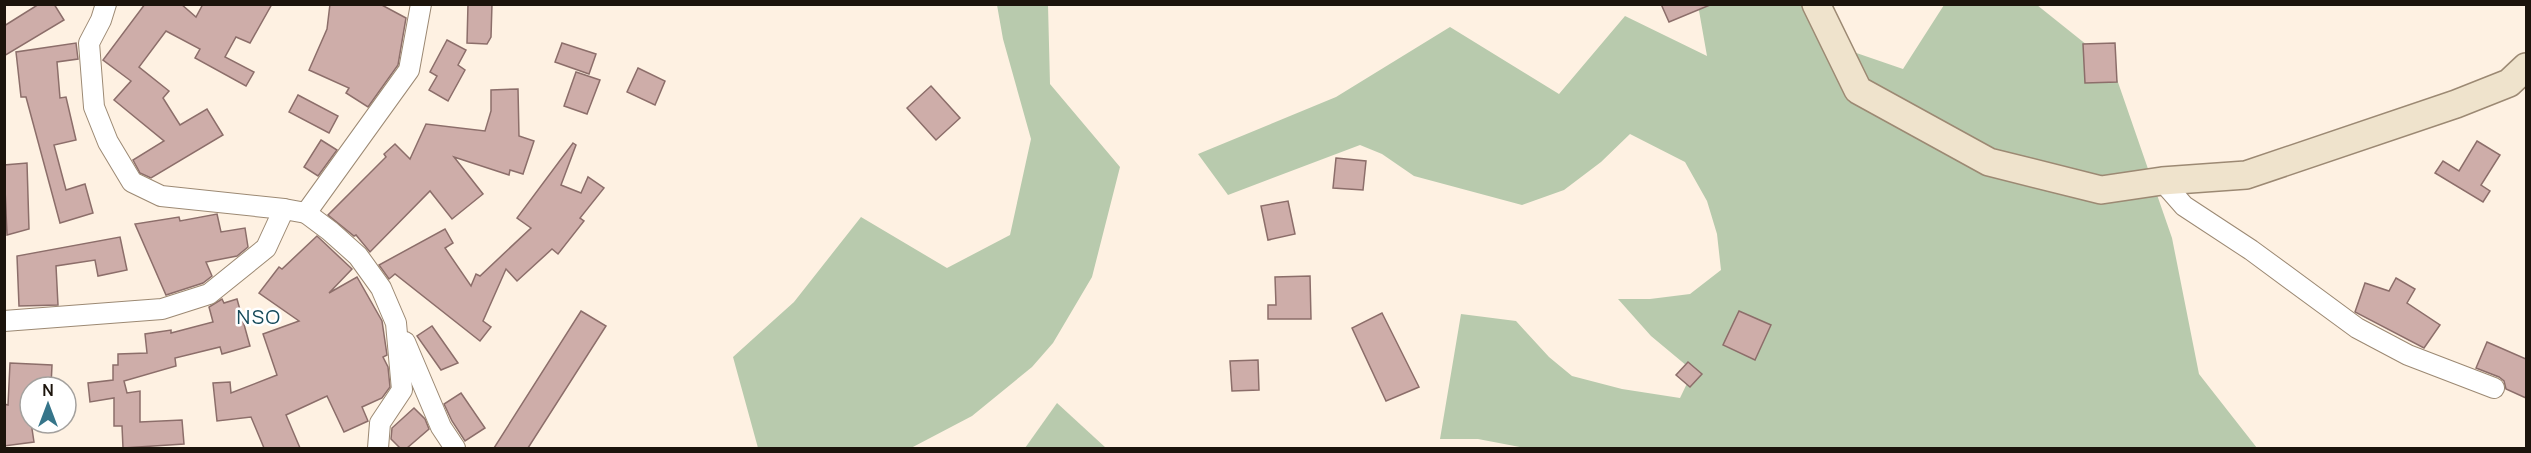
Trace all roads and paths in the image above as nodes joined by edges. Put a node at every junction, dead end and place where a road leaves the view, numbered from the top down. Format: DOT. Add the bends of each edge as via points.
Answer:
graph roads {
  1 [pos="106,4"];
  2 [pos="421,4"];
  3 [pos="1816,4"];
  4 [pos="2526,68"];
  5 [pos="2162,181"];
  6 [pos="284,209"];
  7 [pos="306,213"];
  8 [pos="4,321"];
  9 [pos="396,323"];
  10 [pos="2494,388"];
  11 [pos="378,448"];
  12 [pos="454,448"];
  1 -- 6 [label="street" via="89,43 94,107 108,142 132,183 161,196"];
  2 -- 7 [label="street" via="409,70"];
  3 -- 5 [label="street" via="1858,90 1989,162 2101,190"];
  4 -- 5 [label="street" via="2509,83 2456,104 2246,175"];
  5 -- 10 [label="street" via="2184,206 2357,328 2408,355"];
  6 -- 7 [label="street"];
  6 -- 8 [label="street" via="266,248 209,294 162,309"];
  7 -- 9 [label="street" via="358,256 381,288"];
  9 -- 11 [label="street" via="402,390 380,423"];
  9 -- 12 [label="street"];
}
